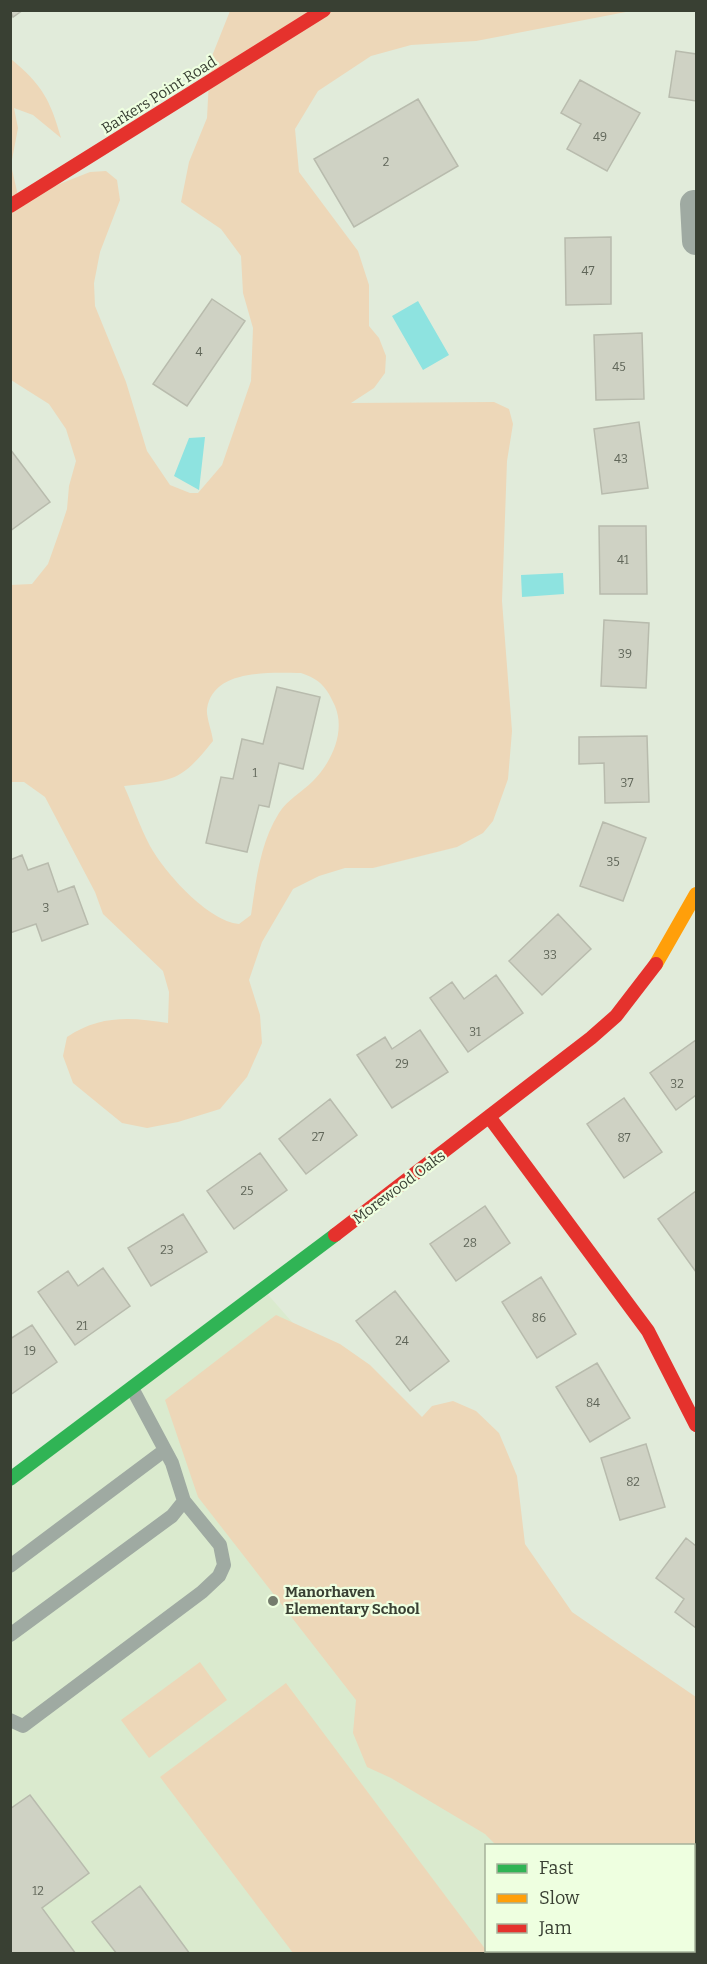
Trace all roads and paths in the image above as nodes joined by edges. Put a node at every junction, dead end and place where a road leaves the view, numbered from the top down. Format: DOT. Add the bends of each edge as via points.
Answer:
graph roads {
  1 [pos="324,10"];
  2 [pos="694,204"];
  3 [pos="10,206"];
  4 [pos="696,241"];
  5 [pos="696,894"];
  6 [pos="490,1118"];
  7 [pos="132,1387"];
  8 [pos="696,1425"];
  9 [pos="165,1450"];
  10 [pos="10,1479"];
  11 [pos="184,1501"];
  12 [pos="10,1566"];
  13 [pos="10,1635"];
  14 [pos="10,1720"];
  1 -- 3 [label="street, Barkers Point Road"];
  2 -- 4 [label="street"];
  5 -- 6 [label="street, Morewood Oaks" via="665,951 616,1016"];
  6 -- 7 [label="street, Morewood Oaks"];
  6 -- 8 [label="street" via="648,1331"];
  7 -- 9 [label="lane"];
  7 -- 10 [label="street, Morewood Oaks"];
  9 -- 11 [label="lane"];
  9 -- 12 [label="lane"];
  11 -- 13 [label="lane" via="172,1516"];
  11 -- 14 [label="lane" via="220,1545 225,1564 219,1576 23,1726"];
}
